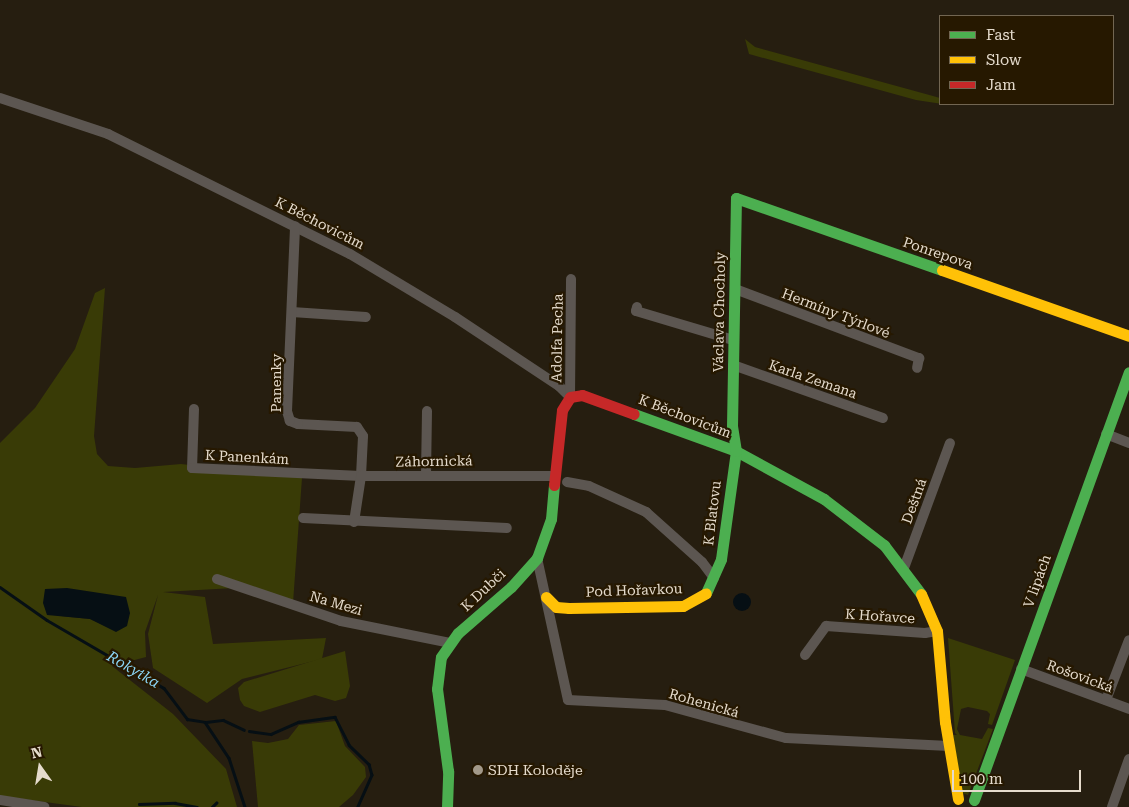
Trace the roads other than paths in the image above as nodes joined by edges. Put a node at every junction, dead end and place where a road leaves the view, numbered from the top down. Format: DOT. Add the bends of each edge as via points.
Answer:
graph roads {
  1 [pos="0,98"];
  2 [pos="736,198"];
  3 [pos="295,226"];
  4 [pos="571,279"];
  5 [pos="735,289"];
  6 [pos="637,307"];
  7 [pos="292,312"];
  8 [pos="366,317"];
  9 [pos="1129,336"];
  10 [pos="733,340"];
  11 [pos="733,365"];
  12 [pos="917,368"];
  13 [pos="1129,372"];
  14 [pos="570,397"];
  15 [pos="194,409"];
  16 [pos="427,411"];
  17 [pos="883,418"];
  18 [pos="1106,434"];
  19 [pos="950,443"];
  20 [pos="1129,443"];
  21 [pos="736,451"];
  22 [pos="426,475"];
  23 [pos="361,476"];
  24 [pos="553,476"];
  25 [pos="567,482"];
  26 [pos="303,518"];
  27 [pos="354,522"];
  28 [pos="507,528"];
  29 [pos="537,558"];
  30 [pos="904,568"];
  31 [pos="714,578"];
  32 [pos="217,579"];
  33 [pos="546,597"];
  34 [pos="937,631"];
  35 [pos="1129,640"];
  36 [pos="450,643"];
  37 [pos="805,655"];
  38 [pos="1021,669"];
  39 [pos="1106,700"];
  40 [pos="1129,709"];
  41 [pos="949,746"];
  42 [pos="1129,760"];
  43 [pos="0,800"];
  44 [pos="957,803"];
  45 [pos="975,803"];
  46 [pos="44,807"];
  47 [pos="447,807"];
  48 [pos="1112,807"];
  1 -- 3 [label="street, K Běchovicům" via="108,134"];
  2 -- 5 [label="street, Václava Chocholy"];
  2 -- 9 [label="street, Ponrepova"];
  3 -- 7 [label="street, Panenky"];
  3 -- 14 [label="street, K Běchovicům" via="350,254 454,317 559,386"];
  4 -- 14 [label="street, Adolfa Pecha"];
  5 -- 10 [label="street, Václava Chocholy"];
  5 -- 12 [label="street, Hermíny Týrlové" via="919,358"];
  6 -- 10 [label="street" via="636,311"];
  7 -- 8 [label="street"];
  7 -- 23 [label="street, Panenky" via="287,411 290,420 298,424 357,427 363,436"];
  10 -- 11 [label="street, Václava Chocholy"];
  11 -- 17 [label="street, Karla Zemana"];
  11 -- 21 [label="street, Václava Chocholy" via="732,426"];
  13 -- 18 [label="street, V lipách"];
  14 -- 21 [label="street, K Běchovicům" via="591,397"];
  14 -- 24 [label="street, K Dubči" via="560,417"];
  15 -- 23 [label="street, K Panenkám" via="192,468"];
  16 -- 22 [label="street"];
  18 -- 20 [label="street"];
  18 -- 38 [label="street, V lipách"];
  19 -- 30 [label="street, Deštná"];
  21 -- 30 [label="street, K Běchovicům" via="824,499 864,527"];
  21 -- 31 [label="street, K Blatovu" via="721,559"];
  22 -- 23 [label="street, Záhornická"];
  22 -- 24 [label="street, Záhornická"];
  23 -- 27 [label="street"];
  24 -- 29 [label="street, K Dubči" via="551,519"];
  25 -- 31 [label="street" via="589,486 646,512 685,545"];
  26 -- 27 [label="street"];
  27 -- 28 [label="street"];
  29 -- 33 [label="street, Rohenická"];
  29 -- 36 [label="street, K Dubči" via="511,587"];
  30 -- 34 [label="street, K Běchovicům" via="928,605"];
  31 -- 33 [label="street, Pod Hořavkou" via="705,595 683,606 569,608 556,607"];
  32 -- 36 [label="street, Na Mezi" via="341,621"];
  33 -- 41 [label="street, Rohenická" via="568,700 665,704 786,738"];
  34 -- 37 [label="street, K Hořavce" via="925,634 826,626"];
  34 -- 41 [label="street, K Běchovicům"];
  35 -- 39 [label="street"];
  36 -- 47 [label="street, K Dubči" via="438,672 448,771"];
  38 -- 39 [label="street, Rošovická"];
  38 -- 45 [label="street, V lipách"];
  39 -- 40 [label="street, Rošovická"];
  41 -- 44 [label="street, K Běchovicům"];
  42 -- 48 [label="street"];
  43 -- 46 [label="street"];
  44 -- 45 [label="street" via="966,795"];
}
